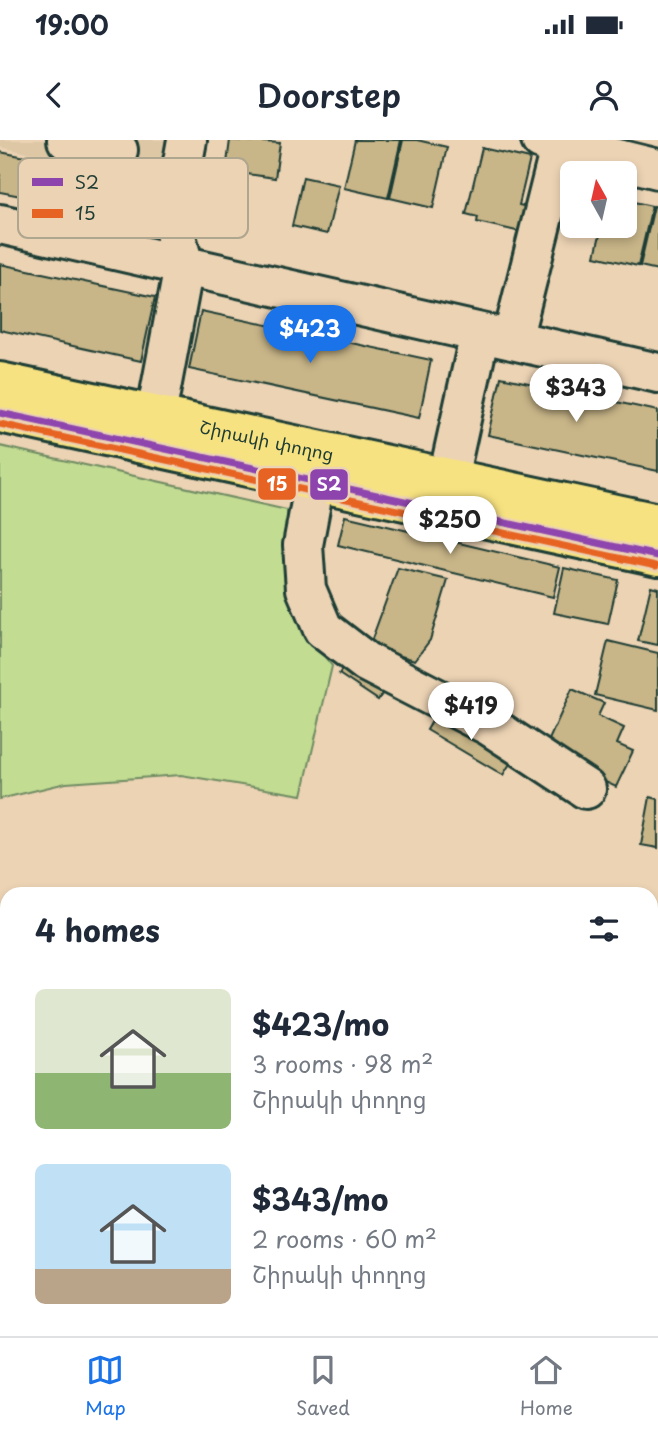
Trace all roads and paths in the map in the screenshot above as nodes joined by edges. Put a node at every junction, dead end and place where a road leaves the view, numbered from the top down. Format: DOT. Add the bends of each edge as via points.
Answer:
graph roads {
  1 [pos="67,140"];
  2 [pos="187,140"];
  3 [pos="555,141"];
  4 [pos="118,150"];
  5 [pos="184,158"];
  6 [pos="658,169"];
  7 [pos="0,225"];
  8 [pos="18,229"];
  9 [pos="60,238"];
  10 [pos="176,238"];
  11 [pos="184,265"];
  12 [pos="496,336"];
  13 [pos="658,373"];
  14 [pos="0,382"];
  15 [pos="0,413"];
  16 [pos="156,415"];
  17 [pos="448,478"];
  18 [pos="315,481"];
  19 [pos="658,523"];
  20 [pos="658,556"];
  21 [pos="586,789"];
  1 -- 4 [label="street"];
  2 -- 5 [label="street"];
  3 -- 6 [label="street"];
  3 -- 12 [label="street"];
  7 -- 8 [label="street"];
  9 -- 11 [label="street"];
  10 -- 11 [label="street"];
  11 -- 12 [label="street"];
  11 -- 16 [label="street"];
  12 -- 13 [label="street"];
  12 -- 17 [label="street"];
  14 -- 16 [label="highway, Շիրակի փողոց"];
  15 -- 18 [label="highway, Շիրակի փողոց"];
  16 -- 17 [label="highway, Շիրակի փողոց"];
  17 -- 19 [label="highway, Շիրակի փողոց"];
  18 -- 20 [label="highway, Շիրակի փողոց"];
  18 -- 21 [label="street" via="303,545 306,589 323,629 366,662 490,726"];
}
